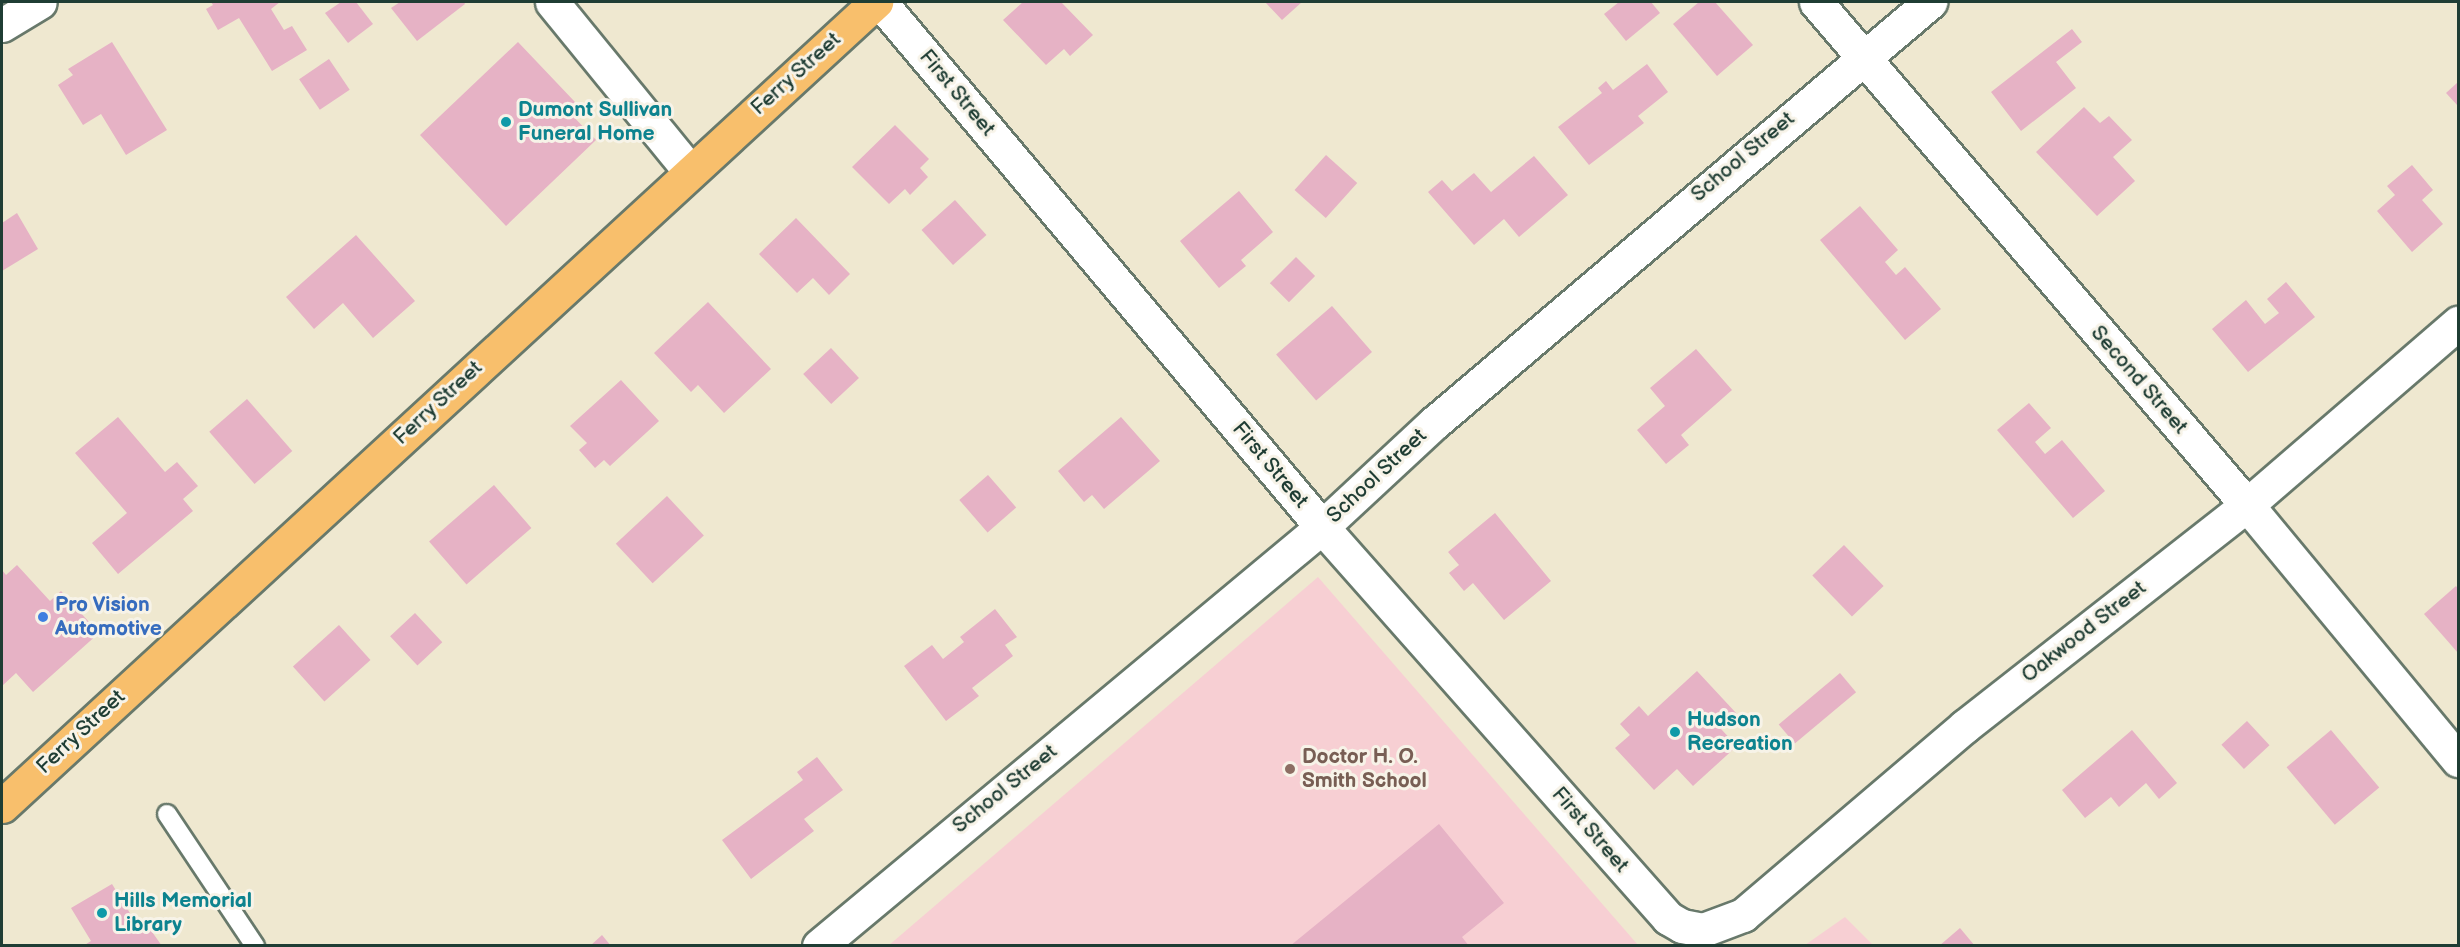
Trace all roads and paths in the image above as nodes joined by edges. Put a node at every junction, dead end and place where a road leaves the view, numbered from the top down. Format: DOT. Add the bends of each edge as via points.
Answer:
graph roads {
  1 [pos="40,2"];
  2 [pos="552,2"];
  3 [pos="878,2"];
  4 [pos="1816,2"];
  5 [pos="1930,2"];
  6 [pos="2,25"];
  7 [pos="1862,58"];
  8 [pos="690,171"];
  9 [pos="2458,323"];
  10 [pos="2247,506"];
  11 [pos="1322,527"];
  12 [pos="2458,760"];
  13 [pos="2,806"];
  14 [pos="167,814"];
  15 [pos="1694,938"];
  16 [pos="255,945"];
  17 [pos="819,945"];
  1 -- 6 [label="street"];
  2 -- 8 [label="street"];
  3 -- 8 [label="main road, Ferry Street"];
  3 -- 11 [label="street, First Street"];
  4 -- 7 [label="street, Second Street"];
  5 -- 7 [label="street, School Street"];
  7 -- 10 [label="street, Second Street"];
  7 -- 11 [label="street, School Street" via="1434,423"];
  8 -- 13 [label="main road, Ferry Street"];
  9 -- 10 [label="street, Oakwood Street"];
  10 -- 12 [label="street, Second Street"];
  10 -- 15 [label="street, Oakwood Street" via="1965,726 1743,915"];
  11 -- 15 [label="street, First Street" via="1668,918"];
  11 -- 17 [label="street, School Street"];
  14 -- 16 [label="lane"];
}
